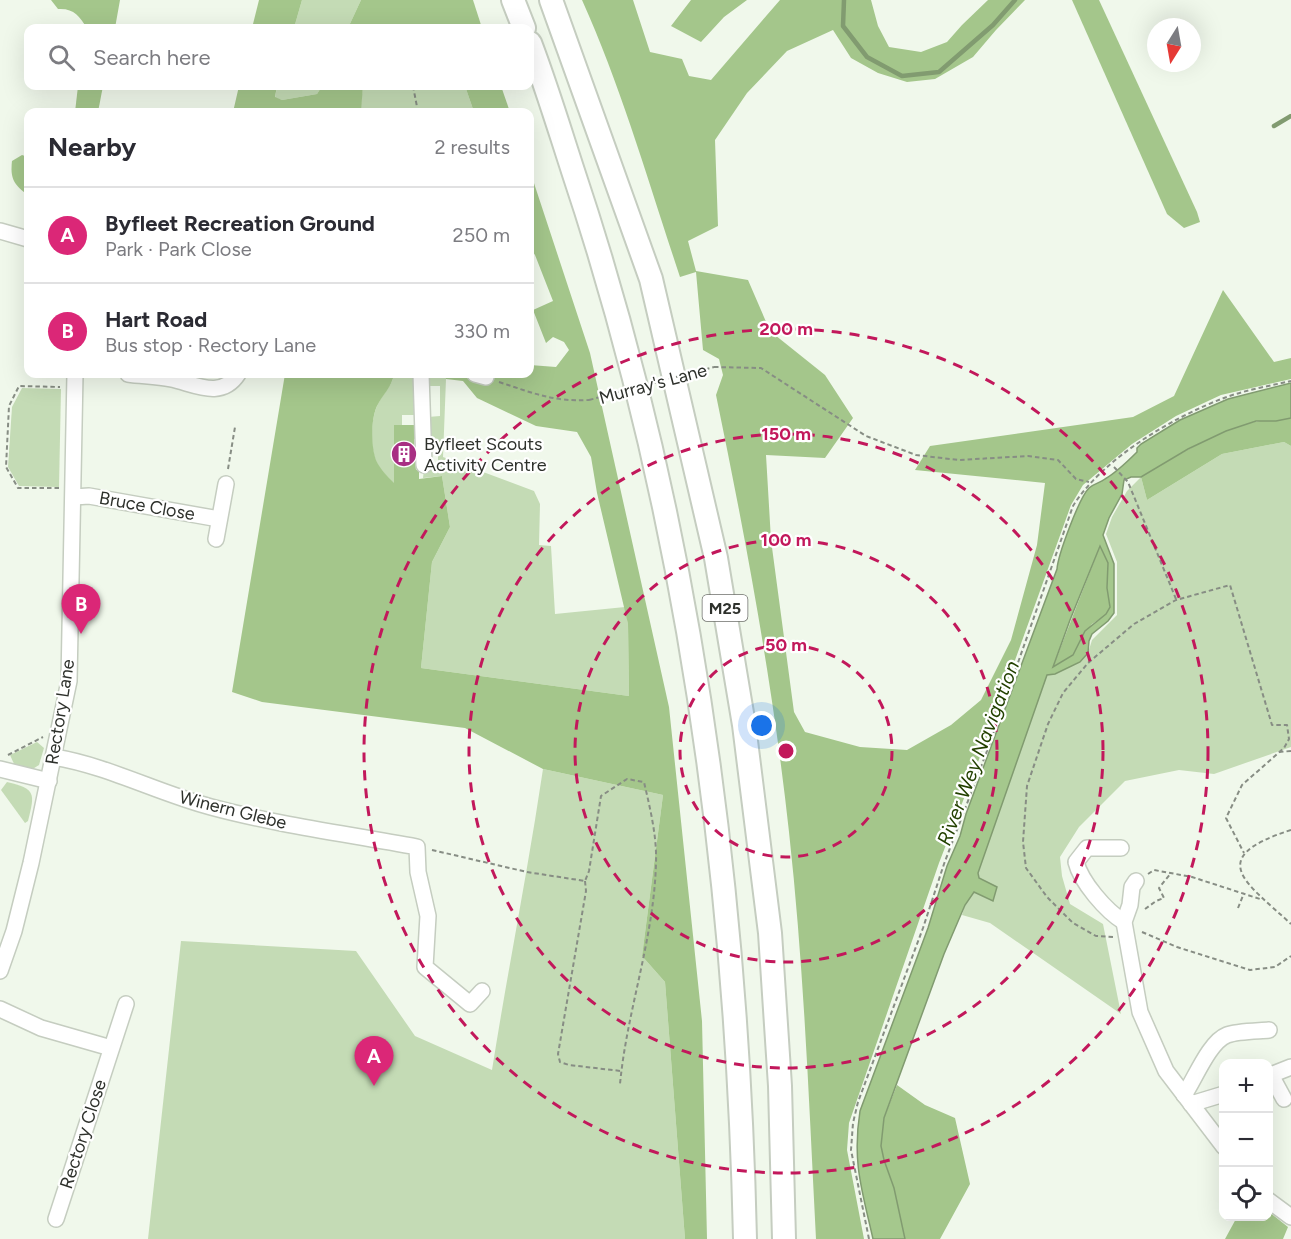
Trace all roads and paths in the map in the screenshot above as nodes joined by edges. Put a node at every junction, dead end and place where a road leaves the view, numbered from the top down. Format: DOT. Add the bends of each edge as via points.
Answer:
graph roads {
  1 [pos="513,0"];
  2 [pos="551,0"];
  3 [pos="522,24"];
  4 [pos="534,55"];
  5 [pos="414,90"];
  6 [pos="417,108"];
  7 [pos="0,231"];
  8 [pos="24,238"];
  9 [pos="168,378"];
  10 [pos="234,378"];
  11 [pos="421,378"];
  12 [pos="489,378"];
  13 [pos="75,380"];
  14 [pos="1291,381"];
  15 [pos="235,427"];
  16 [pos="424,465"];
  17 [pos="1114,467"];
  18 [pos="1091,482"];
  19 [pos="226,484"];
  20 [pos="74,492"];
  21 [pos="219,519"];
  22 [pos="216,540"];
  23 [pos="1176,600"];
  24 [pos="58,739"];
  25 [pos="1291,751"];
  26 [pos="1279,753"];
  27 [pos="54,757"];
  28 [pos="0,759"];
  29 [pos="0,769"];
  30 [pos="49,781"];
  31 [pos="1291,830"];
  32 [pos="417,847"];
  33 [pos="1121,848"];
  34 [pos="1244,853"];
  35 [pos="1171,873"];
  36 [pos="585,881"];
  37 [pos="1136,881"];
  38 [pos="1244,894"];
  39 [pos="1262,900"];
  40 [pos="1238,908"];
  41 [pos="1142,910"];
  42 [pos="1291,924"];
  43 [pos="1125,928"];
  44 [pos="1291,957"];
  45 [pos="0,971"];
  46 [pos="482,991"];
  47 [pos="126,1004"];
  48 [pos="0,1009"];
  49 [pos="1269,1030"];
  50 [pos="111,1048"];
  51 [pos="1291,1067"];
  52 [pos="621,1071"];
  53 [pos="1273,1075"];
  54 [pos="1273,1081"];
  55 [pos="620,1084"];
  56 [pos="1219,1095"];
  57 [pos="1284,1099"];
  58 [pos="1188,1100"];
  59 [pos="1219,1140"];
  60 [pos="1273,1203"];
  61 [pos="1291,1217"];
  62 [pos="56,1219"];
  63 [pos="745,1239"];
  64 [pos="784,1239"];
  65 [pos="869,1239"];
  1 -- 3 [label="highway"];
  2 -- 64 [label="highway, M25" via="651,279 716,558 744,725 770,933"];
  4 -- 63 [label="highway, M25" via="601,252 637,384 676,561 706,732 729,928 742,1121"];
  5 -- 6 [label="path"];
  7 -- 8 [label="street"];
  9 -- 10 [label="street" via="218,389"];
  11 -- 16 [label="street"];
  12 -- 18 [label="path, Murray's Lane, bridge" via="546,398 569,401 590,400 714,367 761,368 866,436 916,455 959,460 1028,456 1058,460 1076,479"];
  13 -- 20 [label="street, Rectory Lane"];
  13 -- 20 [label="path" via="20,386 9,406 6,467 18,488"];
  14 -- 18 [label="path" via="1226,397 1178,418"];
  15 -- 19 [label="path"];
  17 -- 23 [label="path" via="1128,482"];
  18 -- 65 [label="path" via="1073,506 858,1102 851,1150"];
  19 -- 21 [label="street, Bruce Close"];
  20 -- 21 [label="street, Bruce Close"];
  20 -- 24 [label="street, Rectory Lane" via="69,681"];
  21 -- 22 [label="street, Bruce Close"];
  23 -- 26 [label="path" via="1230,585 1272,725 1287,725 1289,739"];
  23 -- 43 [label="path" via="1134,624 1088,663 1063,693 1047,724 1027,786 1023,842 1026,868 1073,923 1096,936 1115,937"];
  24 -- 27 [label="street, Rectory Lane"];
  24 -- 28 [label="path" via="45,736"];
  25 -- 26 [label="path"];
  26 -- 34 [label="path" via="1242,785 1226,819"];
  27 -- 30 [label="street, Rectory Lane"];
  27 -- 32 [label="street, Winern Glebe" via="99,768 211,807"];
  29 -- 30 [label="street"];
  30 -- 45 [label="street, Rectory Lane" via="14,931"];
  31 -- 34 [label="path" via="1253,845"];
  32 -- 36 [label="path"];
  32 -- 46 [label="street" via="428,916 426,967 466,1008"];
  33 -- 43 [label="street" via="1087,848 1076,862 1079,874"];
  34 -- 39 [label="path" via="1240,864 1245,881"];
  35 -- 37 [label="path" via="1154,870"];
  35 -- 38 [label="path"];
  35 -- 41 [label="path" via="1159,888 1164,898"];
  36 -- 52 [label="path" via="558,1054 560,1062 569,1065"];
  36 -- 52 [label="path" via="601,796 627,779 644,782 656,862 646,949"];
  37 -- 43 [label="street"];
  38 -- 39 [label="path"];
  38 -- 40 [label="path"];
  39 -- 42 [label="path"];
  43 -- 44 [label="path" via="1250,970 1275,967"];
  43 -- 58 [label="street" via="1140,1012 1166,1071"];
  47 -- 50 [label="street, Rectory Close"];
  48 -- 50 [label="street" via="41,1028"];
  49 -- 58 [label="street" via="1226,1035 1207,1053"];
  50 -- 62 [label="street, Rectory Close"];
  51 -- 53 [label="street"];
  52 -- 55 [label="path"];
  54 -- 57 [label="street"];
  56 -- 58 [label="street"];
  58 -- 59 [label="street"];
  60 -- 61 [label="street"];
}
